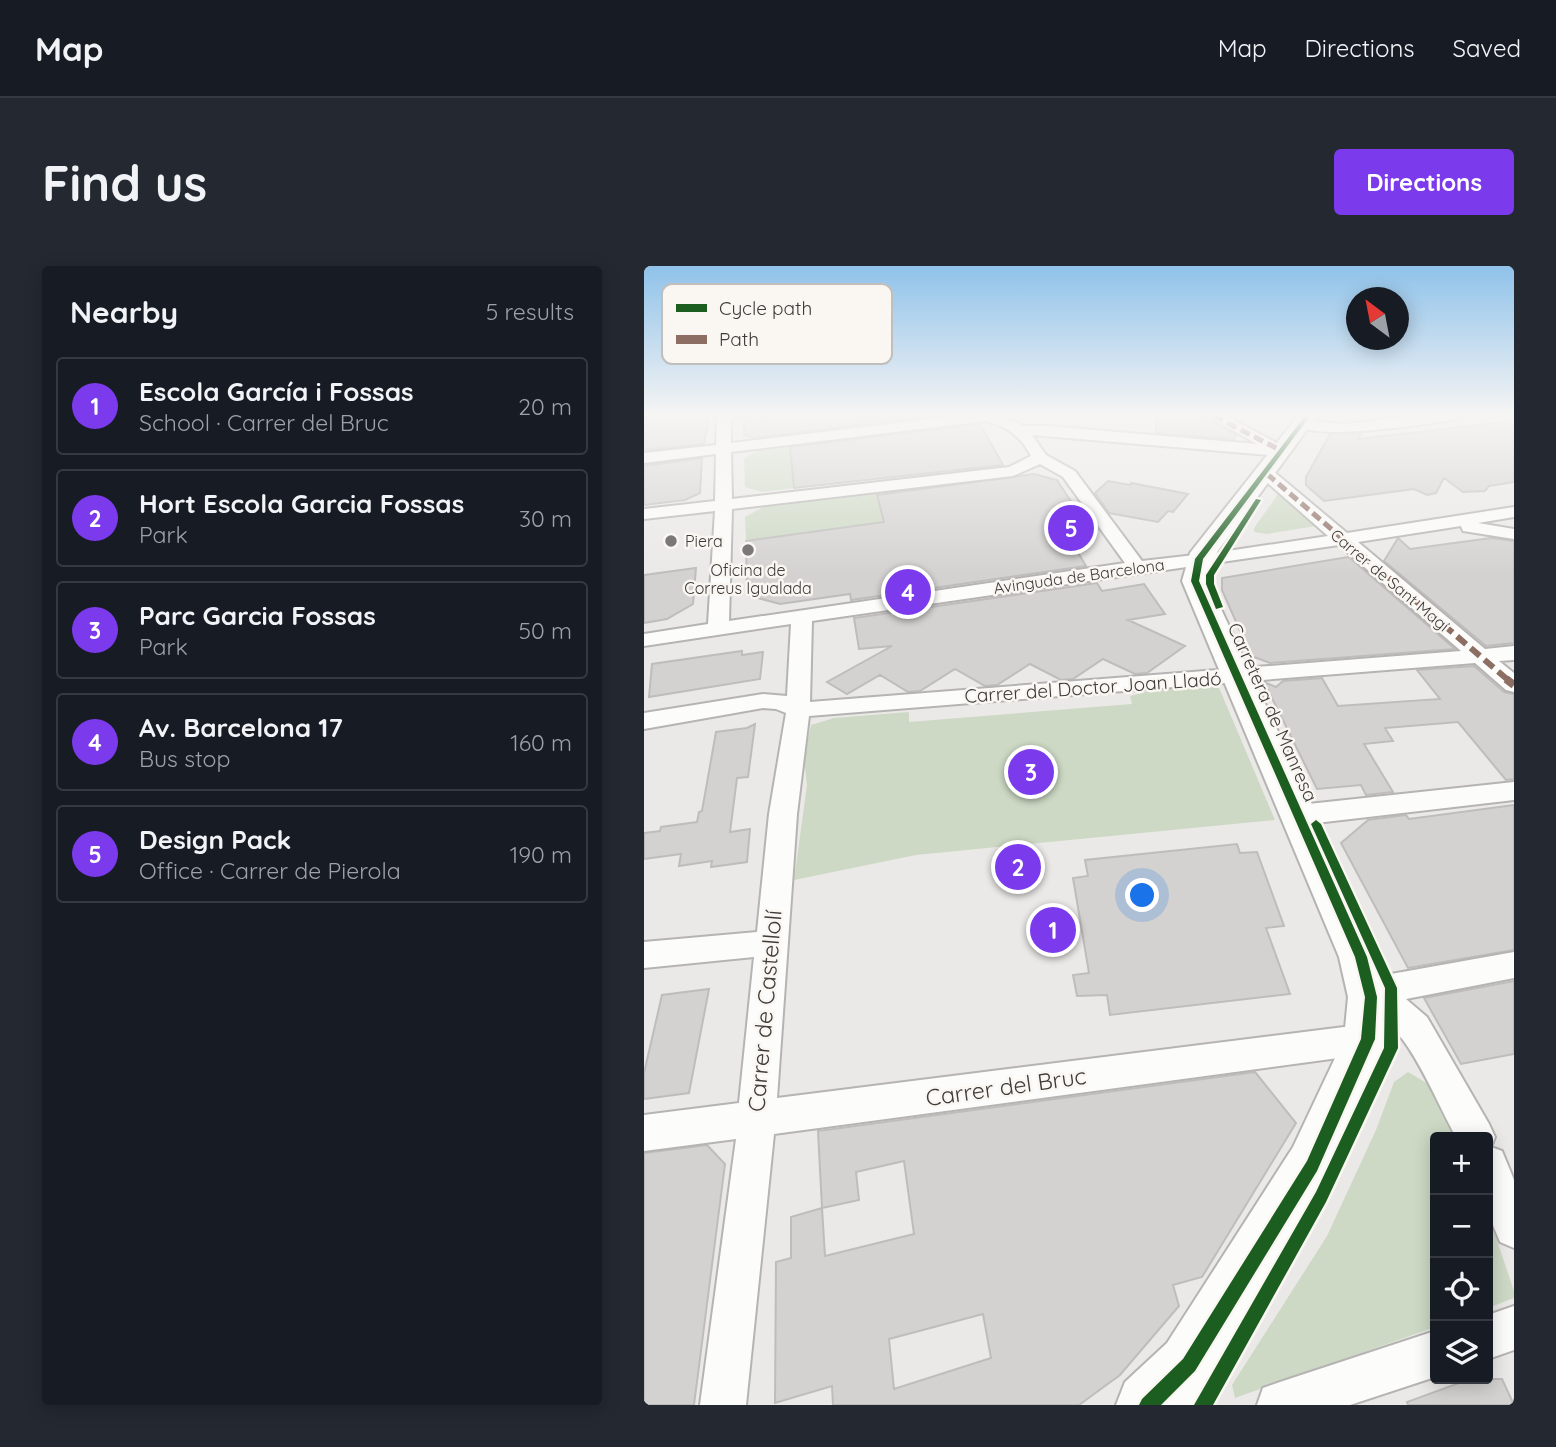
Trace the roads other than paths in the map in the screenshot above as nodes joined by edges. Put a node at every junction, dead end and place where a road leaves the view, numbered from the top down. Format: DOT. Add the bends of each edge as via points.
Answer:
graph roads {
  1 [pos="723,469"];
  2 [pos="1017,469"];
  3 [pos="1060,469"];
  4 [pos="1270,469"];
  5 [pos="1267,474"];
  6 [pos="722,505"];
  7 [pos="1514,512"];
  8 [pos="644,514"];
  9 [pos="1443,522"];
  10 [pos="1514,534"];
  11 [pos="1340,538"];
  12 [pos="1199,559"];
  13 [pos="1137,567"];
  14 [pos="802,616"];
  15 [pos="718,629"];
  16 [pos="644,640"];
  17 [pos="1514,653"];
  18 [pos="1479,656"];
  19 [pos="1237,677"];
  20 [pos="1514,685"];
  21 [pos="797,710"];
  22 [pos="644,720"];
  23 [pos="1514,791"];
  24 [pos="1299,816"];
  25 [pos="772,943"];
  26 [pos="644,955"];
  27 [pos="1514,964"];
  28 [pos="1369,1018"];
  29 [pos="755,1118"];
  30 [pos="1473,1132"];
  31 [pos="644,1133"];
  32 [pos="1493,1176"];
  33 [pos="1514,1228"];
  34 [pos="1514,1328"];
  35 [pos="1493,1335"];
  36 [pos="1430,1356"];
  37 [pos="723,1405"];
  38 [pos="1148,1405"];
  39 [pos="1280,1405"];
  1 -- 6 [label="street"];
  2 -- 6 [label="street"];
  3 -- 13 [label="street" via="1069,474"];
  4 -- 5 [label="street"];
  5 -- 11 [label="street, Carrer de Sant Magí"];
  5 -- 12 [label="street"];
  6 -- 8 [label="street"];
  6 -- 15 [label="street"];
  7 -- 9 [label="street, Avinguda de Barcelona"];
  9 -- 10 [label="street"];
  9 -- 11 [label="street, Avinguda de Barcelona"];
  11 -- 12 [label="street, Avinguda de Barcelona"];
  11 -- 18 [label="street, Carrer de Sant Magí"];
  12 -- 13 [label="street, Avinguda de Barcelona"];
  12 -- 19 [label="street, Carretera de Manresa" via="1195,581"];
  13 -- 14 [label="street, Avinguda de Barcelona"];
  14 -- 15 [label="street, Avinguda de Barcelona"];
  14 -- 21 [label="street, Carrer de Castellolí"];
  15 -- 16 [label="street, Avinguda de Barcelona"];
  17 -- 18 [label="street, Carrer del Doctor Joan Lladó"];
  18 -- 19 [label="street, Carrer del Doctor Joan Lladó"];
  18 -- 20 [label="street, Carrer de Sant Magí"];
  19 -- 21 [label="street, Carrer del Doctor Joan Lladó"];
  19 -- 24 [label="street, Carretera de Manresa"];
  21 -- 22 [label="street, Carrer del Doctor Joan Lladó" via="781,702 763,701"];
  21 -- 25 [label="street, Carrer de Castellolí"];
  23 -- 24 [label="street"];
  24 -- 28 [label="street, Carretera de Manresa" via="1361,957"];
  25 -- 26 [label="street"];
  25 -- 29 [label="street, Carrer de Castellolí"];
  27 -- 28 [label="street, Carrer del Bruc" via="1391,988"];
  28 -- 29 [label="street, Carrer del Bruc"];
  28 -- 30 [label="street" via="1393,1009 1415,1028"];
  28 -- 38 [label="street" via="1312,1166 1189,1365"];
  29 -- 31 [label="street, Carrer del Bruc"];
  29 -- 37 [label="street, Carrer de Castellolí"];
  32 -- 33 [label="street"];
  34 -- 35 [label="street"];
  36 -- 39 [label="street"];
}
